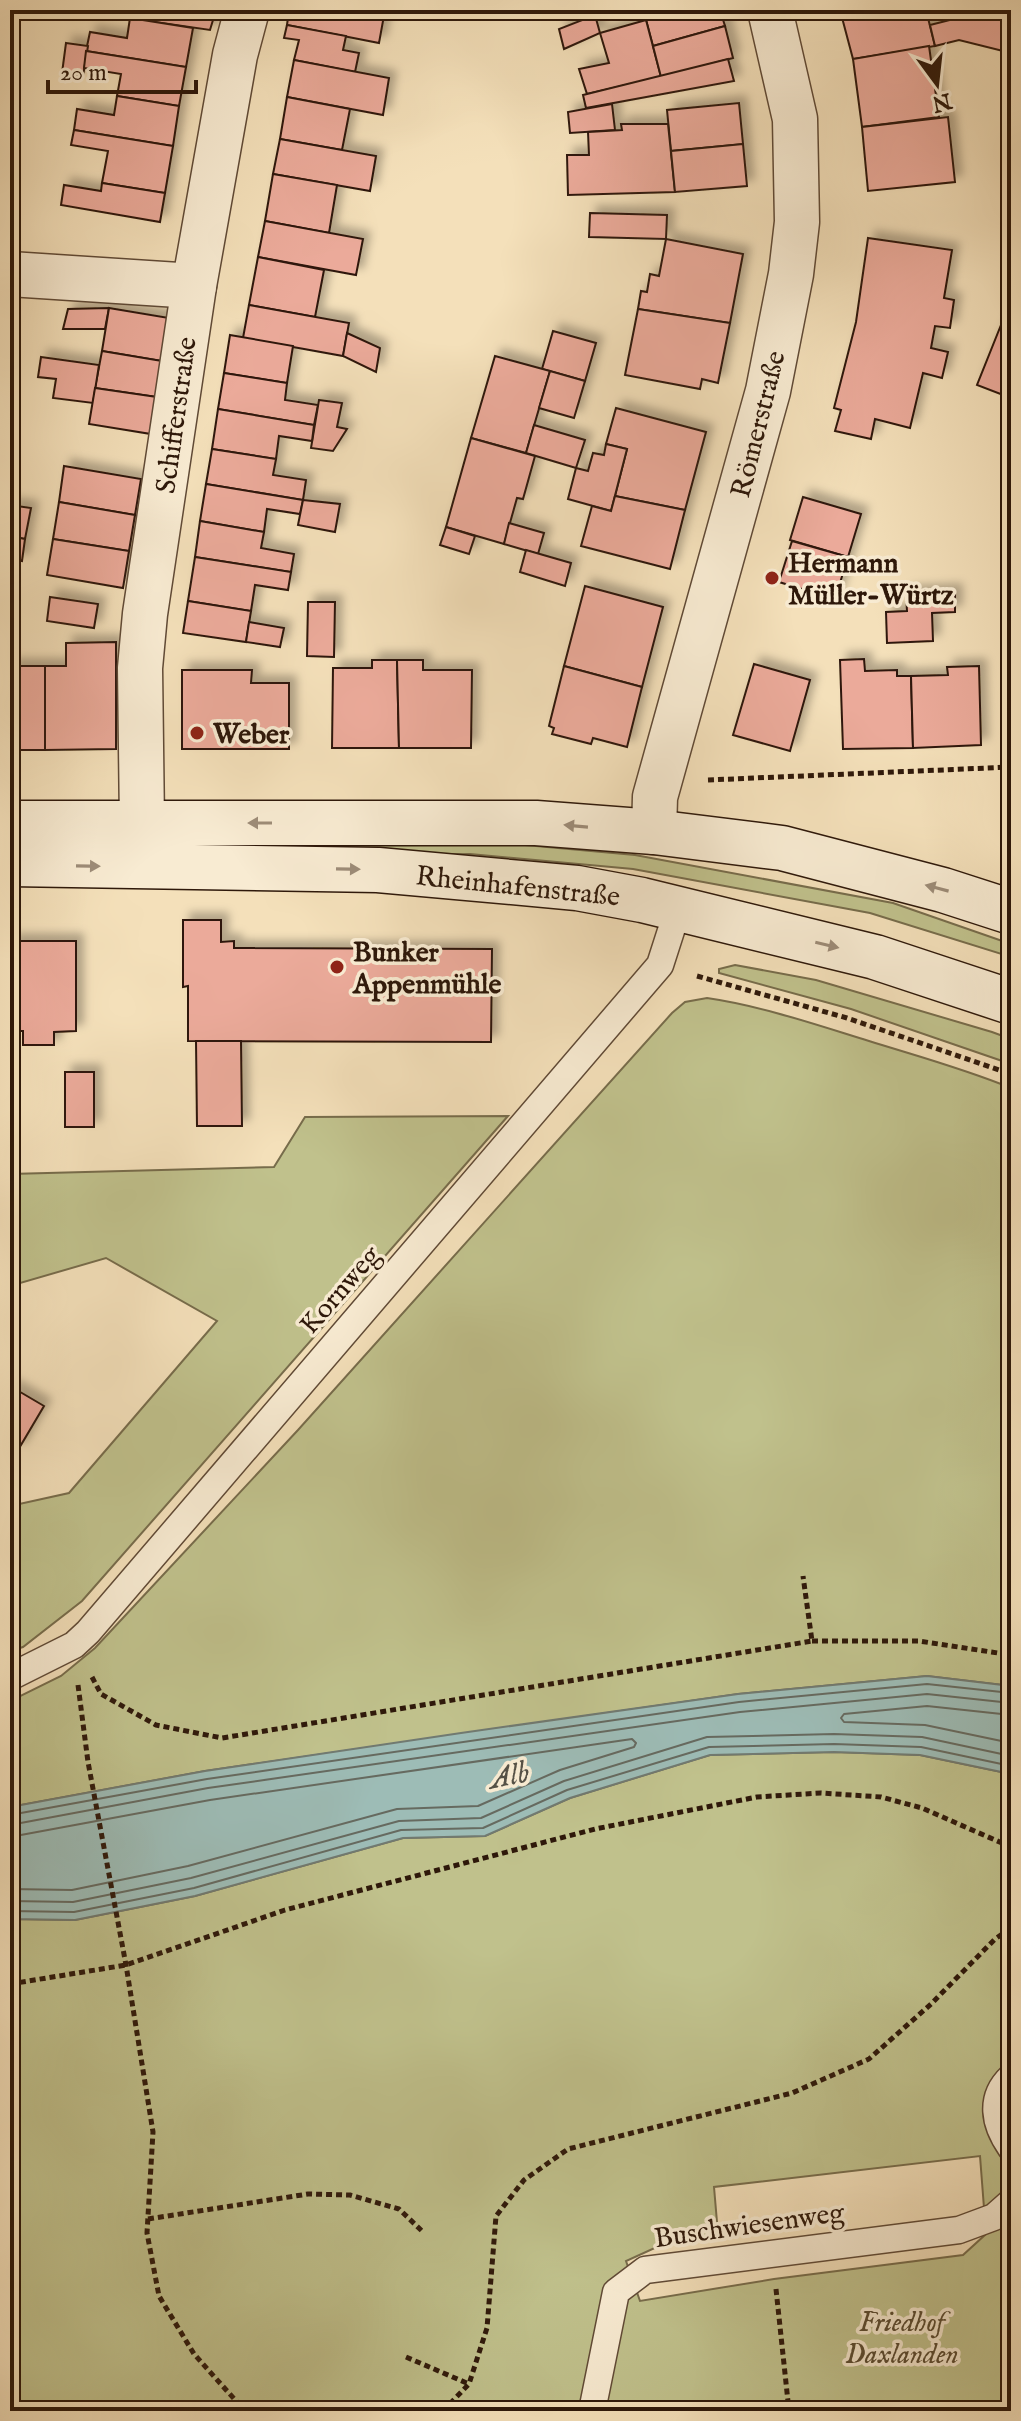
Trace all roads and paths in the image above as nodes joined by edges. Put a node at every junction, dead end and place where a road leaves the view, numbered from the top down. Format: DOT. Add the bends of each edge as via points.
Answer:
graph roads {
  1 [pos="247,10"];
  2 [pos="770,10"];
  3 [pos="10,274"];
  4 [pos="194,286"];
  5 [pos="1011,767"];
  6 [pos="659,782"];
  7 [pos="10,823"];
  8 [pos="142,824"];
  9 [pos="654,832"];
  10 [pos="10,864"];
  11 [pos="678,909"];
  12 [pos="1011,912"];
  13 [pos="660,965"];
  14 [pos="1011,1002"];
  15 [pos="1011,1074"];
  16 [pos="803,1576"];
  17 [pos="812,1641"];
  18 [pos="74,1645"];
  19 [pos="1011,1655"];
  20 [pos="10,1677"];
  21 [pos="1011,1847"];
  22 [pos="1011,1928"];
  23 [pos="126,1965"];
  24 [pos="10,1984"];
  25 [pos="1011,2077"];
  26 [pos="1011,2148"];
  27 [pos="1011,2202"];
  28 [pos="148,2219"];
  29 [pos="422,2231"];
  30 [pos="772,2252"];
  31 [pos="406,2357"];
  32 [pos="469,2384"];
  33 [pos="245,2411"];
  34 [pos="443,2411"];
  35 [pos="592,2411"];
  36 [pos="789,2411"];
  1 -- 4 [label="main road, Schifferstraße"];
  2 -- 6 [label="main road, Römerstraße" via="795,119 797,222 791,274 768,391"];
  3 -- 4 [label="main road"];
  4 -- 8 [label="main road, Schifferstraße" via="145,614 140,668"];
  5 -- 6 [label="path"];
  6 -- 9 [label="main road, Römerstraße"];
  7 -- 8 [label="main road, Rheinhafenstraße"];
  9 -- 8 [label="main road, Rheinhafenstraße, one-way" via="536,823"];
  12 -- 9 [label="main road, Rheinhafenstraße, one-way" via="782,848"];
  10 -- 11 [label="main road, Rheinhafenstraße, one-way" via="378,870 577,888"];
  11 -- 13 [label="lane, Kornweg"];
  11 -- 14 [label="main road, Rheinhafenstraße, one-way" via="875,957"];
  13 -- 15 [label="path" via="847,1018"];
  13 -- 18 [label="lane, Kornweg"];
  16 -- 17 [label="path"];
  17 -- 18 [label="path" via="222,1738 156,1725 101,1694"];
  17 -- 19 [label="path" via="919,1641"];
  18 -- 20 [label="lane, Kornweg"];
  18 -- 23 [label="path" via="88,1762"];
  21 -- 23 [label="path" via="922,1808 881,1797 757,1797 595,1829 285,1910"];
  22 -- 32 [label="path" via="869,2059 792,2093 568,2149 524,2180 496,2216 487,2328"];
  23 -- 24 [label="path"];
  23 -- 28 [label="path" via="153,2132"];
  25 -- 26 [label="lane" via="996,2096 996,2117"];
  27 -- 30 [label="lane, Buschwiesenweg" via="994,2217 959,2230"];
  28 -- 29 [label="path" via="308,2194 350,2195 399,2209"];
  28 -- 33 [label="path" via="159,2296 194,2354"];
  30 -- 35 [label="lane, Buschwiesenweg" via="645,2270 616,2292"];
  30 -- 36 [label="path"];
  31 -- 32 [label="path"];
  32 -- 34 [label="path"];
}
